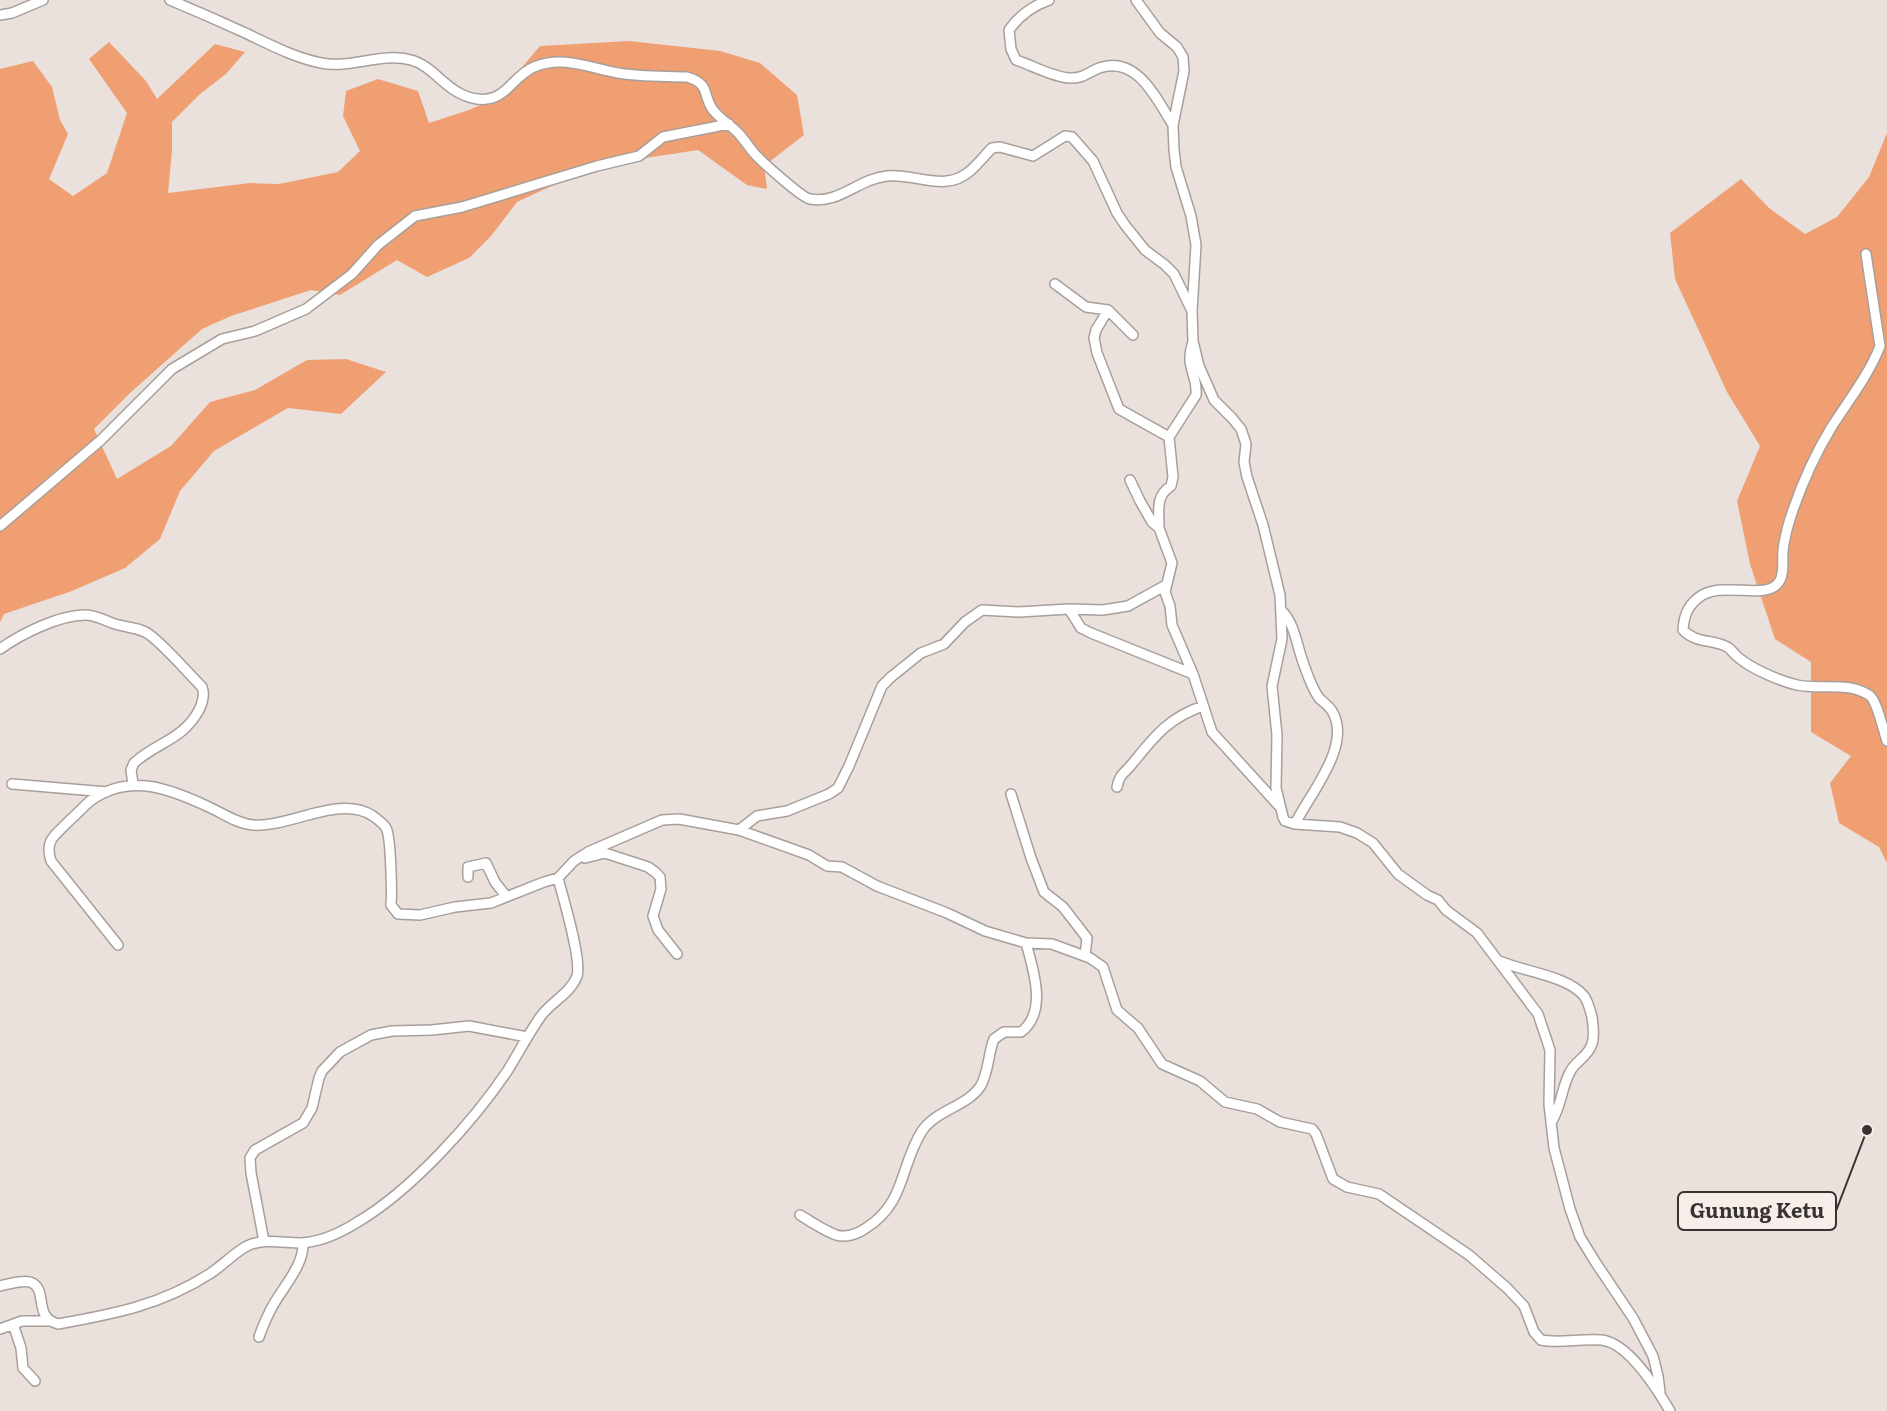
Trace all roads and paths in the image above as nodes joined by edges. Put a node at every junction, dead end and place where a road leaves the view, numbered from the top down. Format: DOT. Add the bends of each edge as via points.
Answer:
graph roads {
  1 [pos="43,0"];
  2 [pos="170,0"];
  3 [pos="1049,0"];
  4 [pos="1136,0"];
  5 [pos="0,15"];
  6 [pos="729,124"];
  7 [pos="1173,124"];
  8 [pos="1866,254"];
  9 [pos="1055,284"];
  10 [pos="1108,310"];
  11 [pos="1192,311"];
  12 [pos="1133,334"];
  13 [pos="1193,341"];
  14 [pos="1169,437"];
  15 [pos="1130,480"];
  16 [pos="0,526"];
  17 [pos="1159,528"];
  18 [pos="1166,585"];
  19 [pos="1069,609"];
  20 [pos="1281,610"];
  21 [pos="0,649"];
  22 [pos="1193,674"];
  23 [pos="1203,706"];
  24 [pos="1887,741"];
  25 [pos="12,784"];
  26 [pos="133,784"];
  27 [pos="1117,787"];
  28 [pos="107,792"];
  29 [pos="1011,794"];
  30 [pos="1279,806"];
  31 [pos="1295,824"];
  32 [pos="739,830"];
  33 [pos="574,861"];
  34 [pos="468,877"];
  35 [pos="558,878"];
  36 [pos="506,896"];
  37 [pos="1026,943"];
  38 [pos="118,945"];
  39 [pos="677,954"];
  40 [pos="1085,956"];
  41 [pos="1499,961"];
  42 [pos="527,1037"];
  43 [pos="1551,1124"];
  44 [pos="800,1215"];
  45 [pos="264,1241"];
  46 [pos="303,1243"];
  47 [pos="0,1286"];
  48 [pos="48,1321"];
  49 [pos="13,1324"];
  50 [pos="0,1329"];
  51 [pos="259,1337"];
  52 [pos="36,1381"];
  53 [pos="1660,1392"];
  54 [pos="1670,1411"];
  1 -- 5 [label="street"];
  2 -- 6 [label="street" via="294,56 350,64 392,57 414,60 451,89 477,99 492,98 508,90 532,68 561,61 620,74 687,77 699,82 712,109"];
  3 -- 7 [label="street" via="1018,18 1009,30 1016,60 1066,78 1082,78 1099,68 1120,65 1137,73"];
  4 -- 7 [label="street" via="1183,57 1184,71"];
  6 -- 11 [label="street" via="797,193 819,200 830,200 886,176 949,181 970,171 992,148 1033,156 1065,136 1072,136 1093,161 1125,225 1145,250 1174,274"];
  6 -- 16 [label="street" via="663,137 639,156 462,207 415,216 378,245 352,274 306,309 255,331 222,339 172,369 101,440"];
  7 -- 11 [label="street" via="1176,167 1196,245"];
  8 -- 24 [label="street" via="1880,345 1875,360 1809,471 1790,521 1780,581 1772,588 1756,592 1705,592 1690,604 1683,630 1701,641 1728,648 1753,667 1797,685 1840,687 1871,695"];
  9 -- 10 [label="street" via="1086,307"];
  10 -- 12 [label="street"];
  10 -- 14 [label="street" via="1094,338 1119,409"];
  11 -- 13 [label="street"];
  13 -- 14 [label="street" via="1189,354 1196,395"];
  13 -- 20 [label="street" via="1211,395 1241,429 1246,444 1247,477 1263,525"];
  14 -- 17 [label="street" via="1173,477 1171,486 1160,497"];
  15 -- 17 [label="street"];
  17 -- 18 [label="street" via="1172,563"];
  18 -- 19 [label="street" via="1128,606"];
  18 -- 22 [label="street" via="1175,633"];
  19 -- 22 [label="street" via="1081,628 1090,633"];
  19 -- 32 [label="street" via="988,609 972,616 944,644 921,653 882,687 838,788 787,812 763,814"];
  20 -- 30 [label="street" via="1282,639 1272,686"];
  20 -- 31 [label="street" via="1292,626 1314,689 1333,711 1337,728 1331,761"];
  21 -- 26 [label="street" via="67,618 102,617 149,634 202,687 203,699 194,719 186,729 134,763"];
  22 -- 23 [label="street"];
  23 -- 27 [label="street" via="1170,721 1157,733 1121,774"];
  23 -- 30 [label="street" via="1218,740"];
  25 -- 28 [label="street"];
  26 -- 28 [label="street"];
  26 -- 36 [label="street" via="162,789 251,825 271,825 342,808 372,815 389,835 391,905 398,914 420,915 491,903"];
  28 -- 38 [label="street" via="90,801 50,840 48,850 51,861"];
  29 -- 40 [label="street" via="1044,892 1063,907 1087,938"];
  30 -- 31 [label="street" via="1285,821"];
  31 -- 41 [label="street" via="1340,827 1373,843 1398,874 1438,900 1477,933"];
  32 -- 33 [label="street" via="679,819 662,820"];
  32 -- 37 [label="street" via="809,855 827,866 843,867 877,886 985,931"];
  33 -- 35 [label="street"];
  33 -- 39 [label="street" via="605,853 655,872 661,889 653,916 658,930"];
  34 -- 36 [label="street" via="468,867 487,863"];
  35 -- 36 [label="street"];
  35 -- 42 [label="street" via="578,973"];
  37 -- 40 [label="street" via="1052,944"];
  37 -- 44 [label="street" via="1036,987 1030,1023 1021,1032 1004,1032 994,1039 980,1086 926,1126 885,1214 864,1230 845,1236"];
  40 -- 53 [label="street" via="1103,967 1117,1010 1138,1028 1162,1064 1200,1081 1224,1102 1257,1109 1280,1122 1312,1130 1333,1179 1347,1187 1379,1194 1469,1255 1524,1306 1541,1340 1613,1342"];
  41 -- 43 [label="street" via="1538,1014 1550,1050"];
  41 -- 43 [label="street" via="1574,987 1590,1009 1592,1046 1574,1064"];
  42 -- 45 [label="street" via="469,1026 392,1031 371,1035 340,1052 322,1071 312,1108 303,1123 255,1150 250,1158"];
  42 -- 46 [label="street" via="508,1070 423,1171 356,1223"];
  43 -- 53 [label="street" via="1564,1189 1580,1237 1653,1356"];
  45 -- 46 [label="street"];
  45 -- 48 [label="street" via="247,1246 211,1273 164,1299 104,1316 58,1324"];
  46 -- 51 [label="street" via="295,1269"];
  47 -- 48 [label="street" via="33,1284"];
  48 -- 49 [label="street"];
  49 -- 50 [label="street"];
  49 -- 52 [label="street" via="23,1368"];
  53 -- 54 [label="street"];
}
